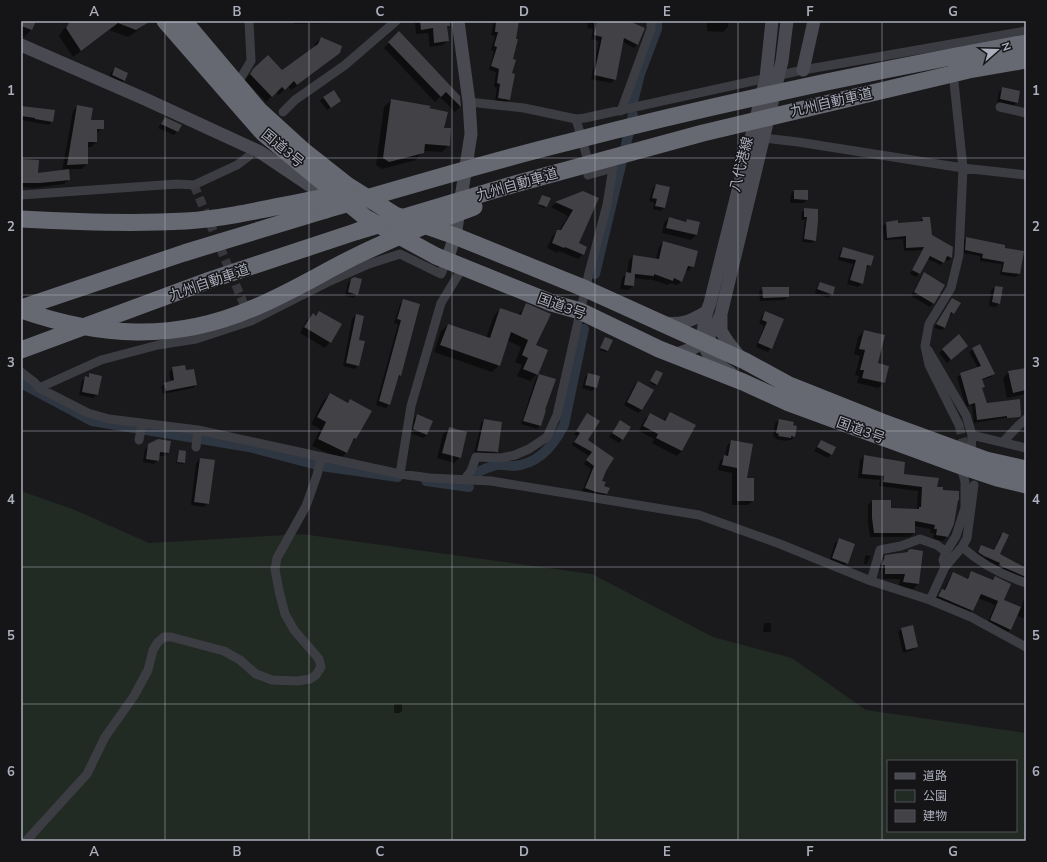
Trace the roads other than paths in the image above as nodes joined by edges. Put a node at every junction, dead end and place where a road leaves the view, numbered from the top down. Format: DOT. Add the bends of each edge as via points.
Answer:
graph roads {
  1 [pos="165,21"];
  2 [pos="184,21"];
  3 [pos="249,21"];
  4 [pos="396,21"];
  5 [pos="458,21"];
  6 [pos="652,21"];
  7 [pos="772,21"];
  8 [pos="786,21"];
  9 [pos="814,21"];
  10 [pos="1026,31"];
  11 [pos="1026,43"];
  12 [pos="21,45"];
  13 [pos="946,46"];
  14 [pos="1026,60"];
  15 [pos="803,70"];
  16 [pos="779,75"];
  17 [pos="766,78"];
  18 [pos="237,84"];
  19 [pos="469,102"];
  20 [pos="1000,107"];
  21 [pos="620,111"];
  22 [pos="283,112"];
  23 [pos="1026,113"];
  24 [pos="576,119"];
  25 [pos="764,138"];
  26 [pos="568,142"];
  27 [pos="249,156"];
  28 [pos="588,164"];
  29 [pos="963,168"];
  30 [pos="1026,175"];
  31 [pos="21,195"];
  32 [pos="21,219"];
  33 [pos="455,236"];
  34 [pos="441,258"];
  35 [pos="463,267"];
  36 [pos="586,289"];
  37 [pos="21,309"];
  38 [pos="580,311"];
  39 [pos="706,312"];
  40 [pos="721,314"];
  41 [pos="660,323"];
  42 [pos="704,343"];
  43 [pos="925,346"];
  44 [pos="21,350"];
  45 [pos="673,355"];
  46 [pos="745,361"];
  47 [pos="21,372"];
  48 [pos="743,382"];
  49 [pos="39,388"];
  50 [pos="1026,420"];
  51 [pos="142,424"];
  52 [pos="959,425"];
  53 [pos="198,430"];
  54 [pos="972,436"];
  55 [pos="139,440"];
  56 [pos="1003,442"];
  57 [pos="196,447"];
  58 [pos="1026,448"];
  59 [pos="321,458"];
  60 [pos="970,459"];
  61 [pos="1026,463"];
  62 [pos="1026,469"];
  63 [pos="400,474"];
  64 [pos="464,480"];
  65 [pos="974,485"];
  66 [pos="1026,485"];
  67 [pos="962,547"];
  68 [pos="946,552"];
  69 [pos="945,567"];
  70 [pos="871,580"];
  71 [pos="1026,583"];
  72 [pos="930,600"];
  73 [pos="1026,647"];
  74 [pos="26,841"];
  1 -- 34 [label="highway, 国道3号" via="263,133 366,218"];
  2 -- 18 [label="highway, 国道3号"];
  3 -- 18 [label="street" via="250,61"];
  4 -- 22 [label="street" via="345,65 295,100"];
  5 -- 19 [label="main road"];
  6 -- 21 [label="street"];
  7 -- 17 [label="main road, 八代港線"];
  8 -- 16 [label="main road, 八代港線"];
  9 -- 15 [label="main road"];
  10 -- 13 [label="street"];
  11 -- 26 [label="highway, 九州自動車道, bridge" via="808,86"];
  12 -- 34 [label="main road" via="260,152 358,218"];
  13 -- 15 [label="street"];
  13 -- 29 [label="street" via="954,82"];
  14 -- 28 [label="highway, 九州自動車道, bridge" via="969,70 781,114"];
  15 -- 16 [label="street"];
  16 -- 17 [label="street"];
  16 -- 25 [label="main road, 八代港線"];
  17 -- 21 [label="street"];
  17 -- 39 [label="main road, 八代港線"];
  18 -- 33 [label="highway, 国道3号" via="259,110 304,151 347,185 395,215"];
  19 -- 24 [label="street" via="524,108"];
  19 -- 33 [label="main road" via="471,134"];
  20 -- 23 [label="street"];
  21 -- 24 [label="street"];
  24 -- 36 [label="street" via="587,157 588,175 613,168 608,205"];
  25 -- 29 [label="street"];
  25 -- 40 [label="main road, 八代港線"];
  26 -- 32 [label="highway, bridge" via="520,150 379,186 226,216 146,222"];
  26 -- 37 [label="highway, 九州自動車道, bridge" via="325,210 184,253"];
  27 -- 31 [label="street" via="237,165 194,185 176,184"];
  28 -- 37 [label="highway, bridge" via="420,227 252,309 223,320 163,332 131,332 99,330 37,316"];
  28 -- 44 [label="highway, 九州自動車道, bridge" via="358,231 210,280"];
  29 -- 30 [label="street"];
  29 -- 43 [label="street" via="960,255 950,288 928,324"];
  33 -- 34 [label="main road"];
  33 -- 36 [label="highway, 国道3号"];
  34 -- 35 [label="highway, 国道3号"];
  34 -- 49 [label="street" via="441,274 400,254 369,264 251,321 196,339 158,345 100,360"];
  35 -- 38 [label="highway, 国道3号" via="552,303"];
  35 -- 63 [label="street" via="441,303 411,406"];
  36 -- 38 [label="street"];
  36 -- 41 [label="highway, 国道3号"];
  38 -- 45 [label="highway, 国道3号"];
  38 -- 64 [label="street" via="557,415 548,437 515,455 501,458 476,457 471,471"];
  39 -- 41 [label="main road" via="691,321 676,324"];
  39 -- 42 [label="main road, 八代港線"];
  40 -- 42 [label="main road, 八代港線" via="716,327"];
  40 -- 46 [label="main road, 八代港線" via="721,331 736,353"];
  41 -- 42 [label="highway, 国道3号"];
  42 -- 45 [label="main road, 八代港線"];
  42 -- 46 [label="highway, 国道3号"];
  42 -- 48 [label="main road" via="709,355"];
  43 -- 52 [label="street" via="929,365"];
  43 -- 54 [label="street" via="966,415"];
  45 -- 48 [label="highway, 国道3号"];
  46 -- 60 [label="highway, 国道3号" via="789,386"];
  47 -- 49 [label="street"];
  48 -- 60 [label="highway, 国道3号" via="790,403"];
  49 -- 51 [label="street" via="88,413"];
  50 -- 56 [label="street"];
  51 -- 53 [label="street"];
  51 -- 55 [label="street"];
  53 -- 57 [label="street"];
  53 -- 59 [label="street"];
  54 -- 56 [label="street"];
  54 -- 60 [label="street"];
  56 -- 58 [label="street"];
  59 -- 63 [label="street"];
  59 -- 74 [label="street" via="306,506 277,558 275,569 285,614 294,630 319,659 321,667 316,675 310,679 297,681 272,680 256,674 240,660 224,651 164,637 153,650 148,670 134,696 105,737 87,774"];
  60 -- 61 [label="highway" via="998,457"];
  60 -- 62 [label="highway, 国道3号"];
  60 -- 66 [label="highway, 国道3号" via="997,478"];
  60 -- 68 [label="street" via="965,482 965,508 956,536"];
  63 -- 64 [label="street"];
  64 -- 70 [label="street" via="498,482 699,515"];
  65 -- 67 [label="street" via="966,538"];
  67 -- 69 [label="street"];
  67 -- 71 [label="street" via="994,570"];
  68 -- 69 [label="street" via="943,560"];
  68 -- 70 [label="street" via="937,545 920,539 880,550"];
  69 -- 72 [label="street"];
  70 -- 72 [label="street"];
  72 -- 73 [label="street" via="970,617"];
}
